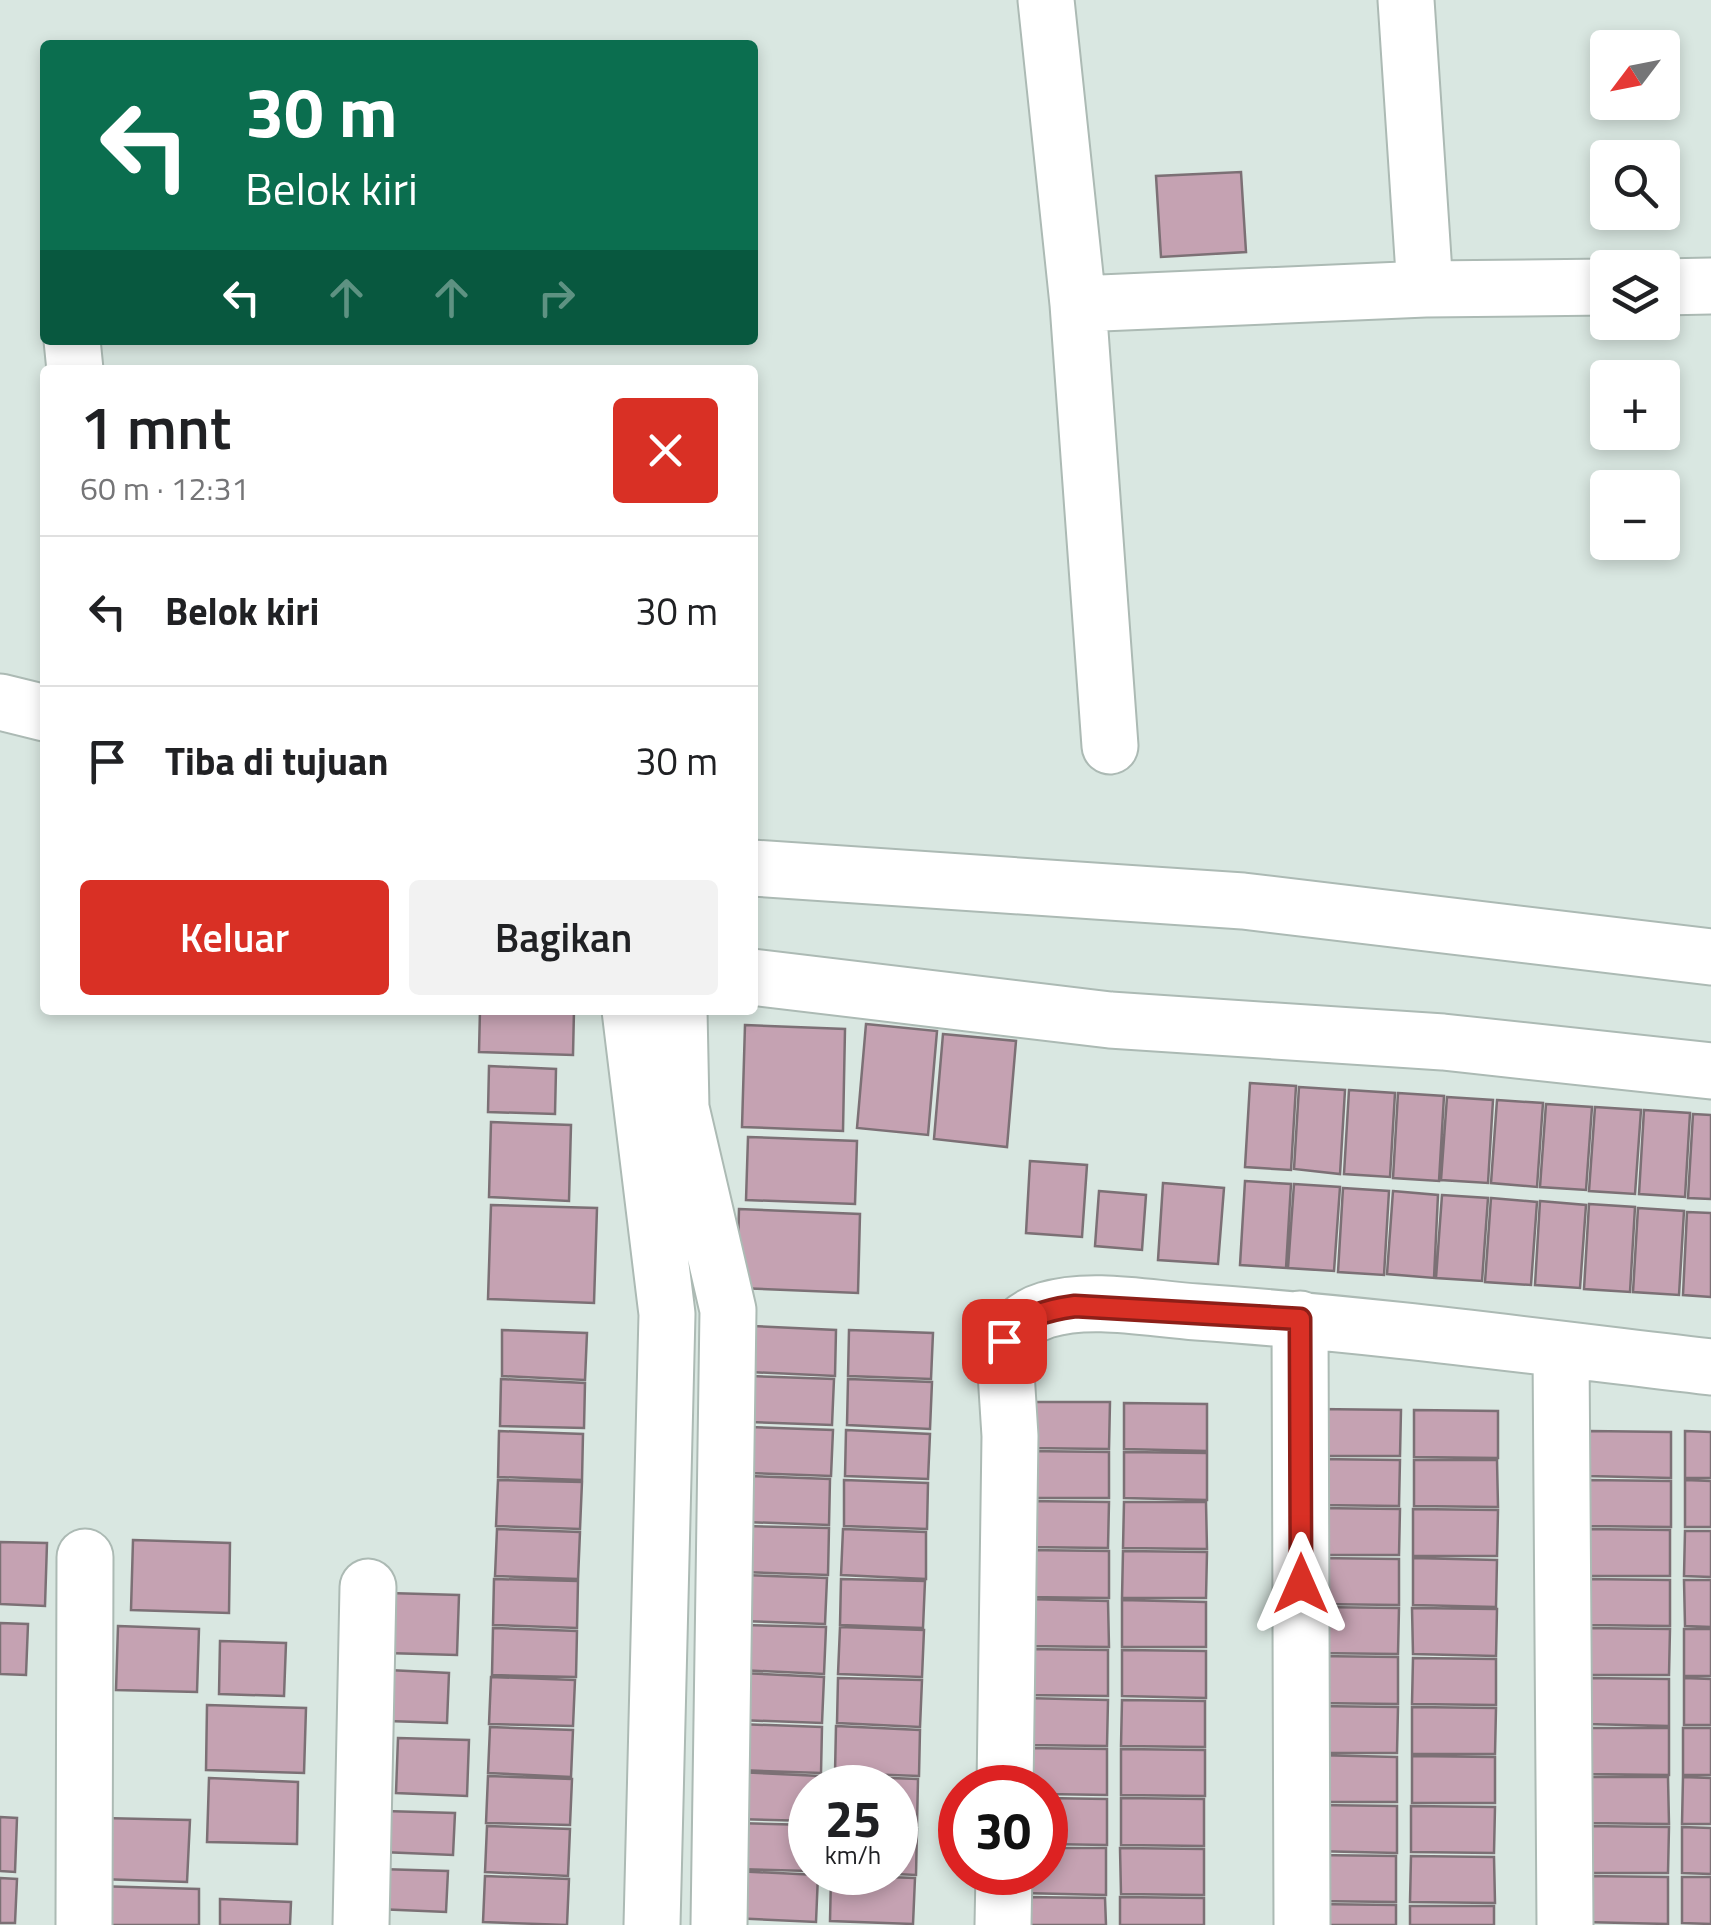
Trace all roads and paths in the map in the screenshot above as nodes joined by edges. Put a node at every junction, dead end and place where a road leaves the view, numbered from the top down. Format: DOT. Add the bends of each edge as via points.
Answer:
graph roads {
  1 [pos="1046,0"];
  2 [pos="1406,0"];
  3 [pos="1680,286"];
  4 [pos="1711,286"];
  5 [pos="1590,287"];
  6 [pos="1425,289"];
  7 [pos="1078,304"];
  8 [pos="0,702"];
  9 [pos="40,713"];
  10 [pos="1110,746"];
  11 [pos="758,868"];
  12 [pos="1711,956"];
  13 [pos="758,977"];
  14 [pos="631,1015"];
  15 [pos="679,1015"];
  16 [pos="1711,1071"];
  17 [pos="728,1310"];
  18 [pos="667,1314"];
  19 [pos="1300,1319"];
  20 [pos="1561,1350"];
  21 [pos="1711,1367"];
  22 [pos="85,1557"];
  23 [pos="368,1588"];
  24 [pos="1005,1765"];
  25 [pos="1004,1895"];
  26 [pos="84,1925"];
  27 [pos="362,1925"];
  28 [pos="652,1925"];
  29 [pos="720,1925"];
  30 [pos="1003,1925"];
  31 [pos="1302,1925"];
  32 [pos="1565,1925"];
  1 -- 7 [label="street"];
  2 -- 6 [label="street"];
  3 -- 4 [label="street"];
  5 -- 6 [label="street"];
  6 -- 7 [label="street"];
  7 -- 10 [label="street"];
  8 -- 9 [label="street"];
  11 -- 12 [label="street" via="1224,900"];
  13 -- 16 [label="street" via="1110,1020 1444,1042"];
  14 -- 18 [label="street"];
  15 -- 17 [label="street" via="681,1108"];
  17 -- 18 [label="street"];
  17 -- 29 [label="street"];
  18 -- 28 [label="street"];
  19 -- 20 [label="street"];
  19 -- 24 [label="street" via="1075,1306 1046,1310 1004,1341 1010,1436"];
  19 -- 31 [label="street"];
  20 -- 21 [label="street"];
  20 -- 32 [label="street"];
  22 -- 26 [label="street"];
  23 -- 27 [label="street"];
  25 -- 30 [label="street"];
}
